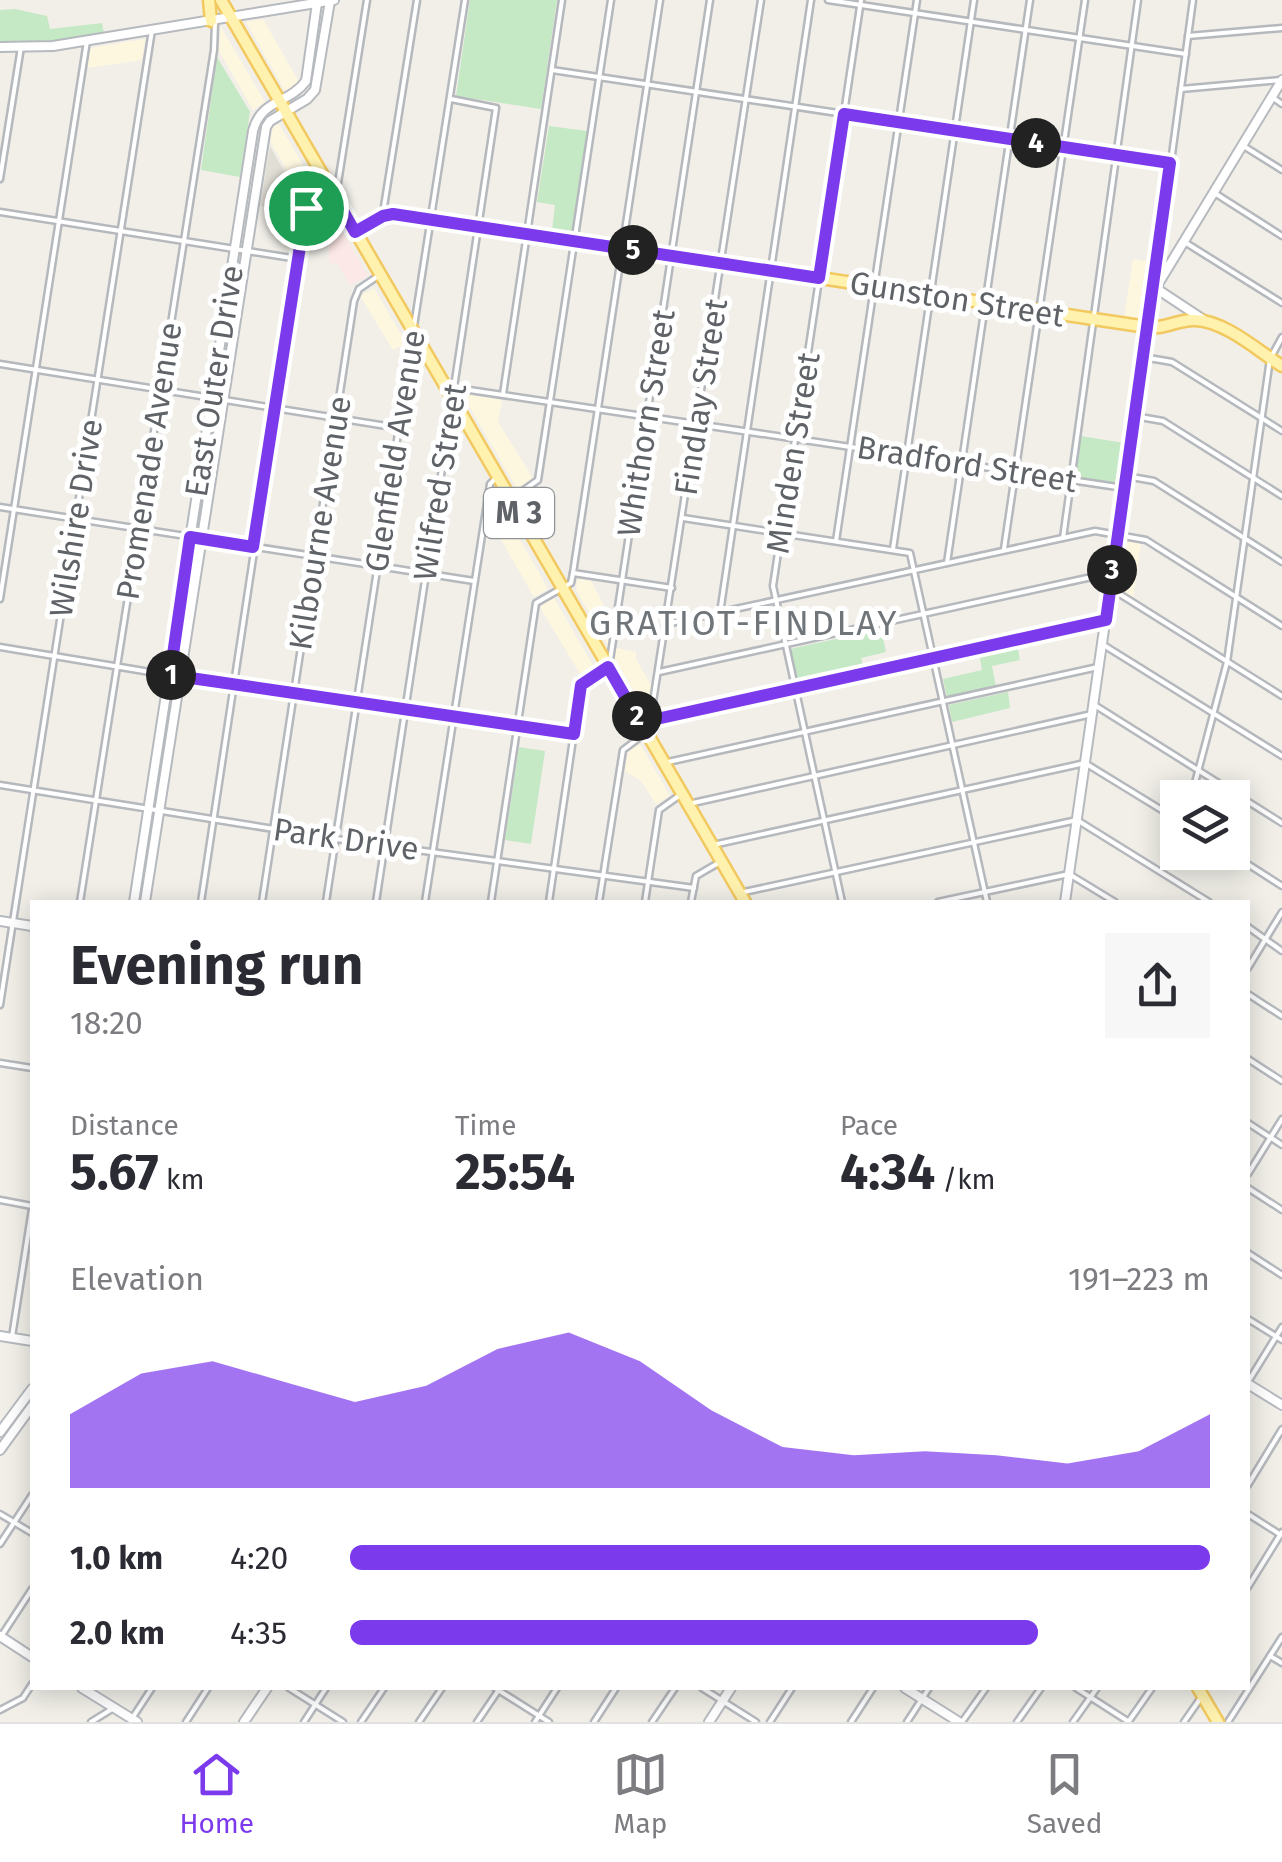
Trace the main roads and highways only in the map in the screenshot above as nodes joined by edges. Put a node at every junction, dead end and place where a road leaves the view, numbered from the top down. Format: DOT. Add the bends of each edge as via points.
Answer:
graph roads {
  1 [pos="208,0"];
  2 [pos="221,0"];
  3 [pos="213,21"];
  4 [pos="355,232"];
  5 [pos="1282,366"];
  6 [pos="742,898"];
  7 [pos="1200,1691"];
  8 [pos="1218,1722"];
  1 -- 3 [label="main road"];
  2 -- 4 [label="main road, M 3"];
  4 -- 5 [label="main road, Gunston Street" via="383,216 432,220 1147,328 1205,321"];
  4 -- 6 [label="main road, M 3"];
  7 -- 8 [label="main road"];
}
